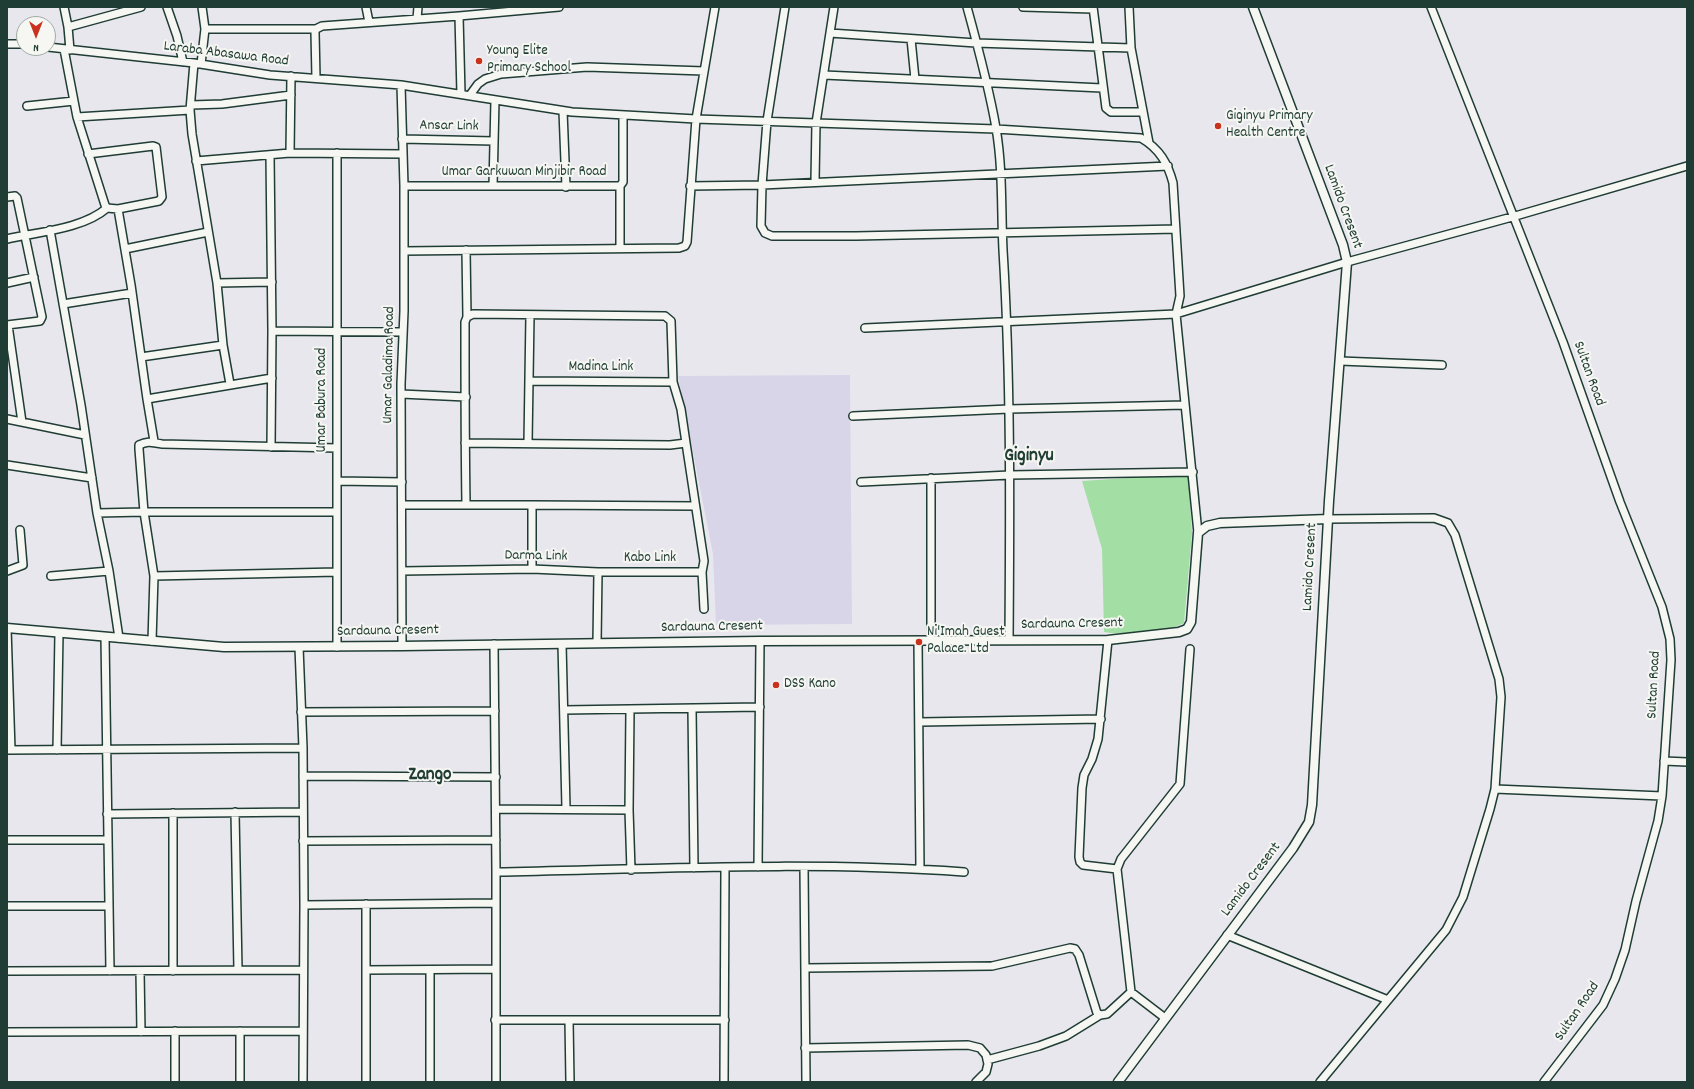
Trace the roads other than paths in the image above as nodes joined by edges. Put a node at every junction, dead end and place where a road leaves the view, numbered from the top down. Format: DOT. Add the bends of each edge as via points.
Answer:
graph roads {
  1 [pos="64,7"];
  2 [pos="141,7"];
  3 [pos="167,7"];
  4 [pos="202,7"];
  5 [pos="366,7"];
  6 [pos="418,7"];
  7 [pos="559,7"];
  8 [pos="715,7"];
  9 [pos="785,7"];
  10 [pos="834,7"];
  11 [pos="967,7"];
  12 [pos="1023,7"];
  13 [pos="1129,7"];
  14 [pos="1253,7"];
  15 [pos="1431,7"];
  16 [pos="1093,8"];
  17 [pos="523,9"];
  18 [pos="459,16"];
  19 [pos="417,19"];
  20 [pos="369,22"];
  21 [pos="68,27"];
  22 [pos="205,29"];
  23 [pos="316,29"];
  24 [pos="830,33"];
  25 [pos="911,39"];
  26 [pos="976,43"];
  27 [pos="56,48"];
  28 [pos="1099,48"];
  29 [pos="1131,48"];
  30 [pos="67,49"];
  31 [pos="183,62"];
  32 [pos="198,64"];
  33 [pos="704,70"];
  34 [pos="824,74"];
  35 [pos="291,76"];
  36 [pos="316,78"];
  37 [pos="915,79"];
  38 [pos="987,82"];
  39 [pos="401,85"];
  40 [pos="1102,88"];
  41 [pos="461,94"];
  42 [pos="291,95"];
  43 [pos="470,95"];
  44 [pos="495,100"];
  45 [pos="74,101"];
  46 [pos="27,106"];
  47 [pos="190,108"];
  48 [pos="563,111"];
  49 [pos="1142,112"];
  50 [pos="623,115"];
  51 [pos="77,117"];
  52 [pos="696,119"];
  53 [pos="767,121"];
  54 [pos="816,123"];
  55 [pos="996,129"];
  56 [pos="402,139"];
  57 [pos="494,141"];
  58 [pos="1149,143"];
  59 [pos="290,153"];
  60 [pos="337,153"];
  61 [pos="88,154"];
  62 [pos="403,154"];
  63 [pos="270,155"];
  64 [pos="196,161"];
  65 [pos="1168,166"];
  66 [pos="1687,166"];
  67 [pos="1001,173"];
  68 [pos="815,181"];
  69 [pos="762,185"];
  70 [pos="404,186"];
  71 [pos="493,186"];
  72 [pos="620,186"];
  73 [pos="690,186"];
  74 [pos="566,187"];
  75 [pos="7,197"];
  76 [pos="107,208"];
  77 [pos="118,209"];
  78 [pos="1512,217"];
  79 [pos="1176,229"];
  80 [pos="50,230"];
  81 [pos="208,232"];
  82 [pos="1002,233"];
  83 [pos="26,234"];
  84 [pos="7,239"];
  85 [pos="620,248"];
  86 [pos="125,249"];
  87 [pos="404,250"];
  88 [pos="466,250"];
  89 [pos="1347,262"];
  90 [pos="34,277"];
  91 [pos="272,282"];
  92 [pos="7,283"];
  93 [pos="217,283"];
  94 [pos="132,293"];
  95 [pos="63,304"];
  96 [pos="1176,314"];
  97 [pos="530,315"];
  98 [pos="467,317"];
  99 [pos="1007,322"];
  100 [pos="8,325"];
  101 [pos="865,328"];
  102 [pos="272,331"];
  103 [pos="336,331"];
  104 [pos="403,332"];
  105 [pos="223,344"];
  106 [pos="141,357"];
  107 [pos="1340,361"];
  108 [pos="1442,365"];
  109 [pos="272,378"];
  110 [pos="529,381"];
  111 [pos="673,382"];
  112 [pos="230,384"];
  113 [pos="401,394"];
  114 [pos="466,396"];
  115 [pos="147,399"];
  116 [pos="1186,405"];
  117 [pos="1009,409"];
  118 [pos="853,416"];
  119 [pos="7,419"];
  120 [pos="22,422"];
  121 [pos="85,435"];
  122 [pos="154,441"];
  123 [pos="465,443"];
  124 [pos="528,443"];
  125 [pos="686,443"];
  126 [pos="271,446"];
  127 [pos="337,448"];
  128 [pos="7,465"];
  129 [pos="1193,472"];
  130 [pos="1010,474"];
  131 [pos="92,478"];
  132 [pos="931,478"];
  133 [pos="337,481"];
  134 [pos="402,482"];
  135 [pos="861,482"];
  136 [pos="466,504"];
  137 [pos="532,505"];
  138 [pos="402,506"];
  139 [pos="695,506"];
  140 [pos="144,512"];
  141 [pos="337,512"];
  142 [pos="98,513"];
  143 [pos="1328,519"];
  144 [pos="20,530"];
  145 [pos="1198,533"];
  146 [pos="532,569"];
  147 [pos="402,570"];
  148 [pos="7,571"];
  149 [pos="109,571"];
  150 [pos="337,572"];
  151 [pos="598,572"];
  152 [pos="702,572"];
  153 [pos="51,576"];
  154 [pos="154,576"];
  155 [pos="704,609"];
  156 [pos="7,628"];
  157 [pos="59,633"];
  158 [pos="105,637"];
  159 [pos="118,638"];
  160 [pos="1009,640"];
  161 [pos="1108,640"];
  162 [pos="152,641"];
  163 [pos="760,641"];
  164 [pos="918,641"];
  165 [pos="931,641"];
  166 [pos="597,643"];
  167 [pos="494,644"];
  168 [pos="562,644"];
  169 [pos="402,646"];
  170 [pos="299,647"];
  171 [pos="337,647"];
  172 [pos="1190,649"];
  173 [pos="760,707"];
  174 [pos="692,709"];
  175 [pos="564,710"];
  176 [pos="630,710"];
  177 [pos="495,711"];
  178 [pos="301,712"];
  179 [pos="1101,719"];
  180 [pos="920,722"];
  181 [pos="303,748"];
  182 [pos="9,750"];
  183 [pos="57,750"];
  184 [pos="106,750"];
  185 [pos="1664,761"];
  186 [pos="1687,762"];
  187 [pos="303,776"];
  188 [pos="496,776"];
  189 [pos="1495,789"];
  190 [pos="1662,796"];
  191 [pos="566,808"];
  192 [pos="496,809"];
  193 [pos="629,810"];
  194 [pos="236,812"];
  195 [pos="303,812"];
  196 [pos="173,813"];
  197 [pos="107,814"];
  198 [pos="7,840"];
  199 [pos="107,840"];
  200 [pos="496,840"];
  201 [pos="303,841"];
  202 [pos="758,867"];
  203 [pos="694,868"];
  204 [pos="726,868"];
  205 [pos="804,868"];
  206 [pos="920,869"];
  207 [pos="1117,869"];
  208 [pos="631,870"];
  209 [pos="496,872"];
  210 [pos="964,872"];
  211 [pos="496,902"];
  212 [pos="366,904"];
  213 [pos="304,905"];
  214 [pos="7,906"];
  215 [pos="108,906"];
  216 [pos="1227,935"];
  217 [pos="805,968"];
  218 [pos="495,969"];
  219 [pos="238,970"];
  220 [pos="303,970"];
  221 [pos="366,970"];
  222 [pos="430,970"];
  223 [pos="7,971"];
  224 [pos="110,971"];
  225 [pos="140,971"];
  226 [pos="173,971"];
  227 [pos="1131,992"];
  228 [pos="1388,1000"];
  229 [pos="1100,1015"];
  230 [pos="1165,1018"];
  231 [pos="495,1020"];
  232 [pos="569,1020"];
  233 [pos="725,1020"];
  234 [pos="240,1031"];
  235 [pos="303,1031"];
  236 [pos="7,1032"];
  237 [pos="141,1032"];
  238 [pos="175,1032"];
  239 [pos="805,1048"];
  240 [pos="987,1060"];
  241 [pos="175,1082"];
  242 [pos="240,1082"];
  243 [pos="303,1082"];
  244 [pos="366,1082"];
  245 [pos="430,1082"];
  246 [pos="496,1082"];
  247 [pos="570,1082"];
  248 [pos="724,1082"];
  249 [pos="806,1082"];
  250 [pos="976,1082"];
  251 [pos="1118,1082"];
  252 [pos="1320,1082"];
  253 [pos="1544,1082"];
  1 -- 21 [label="street"];
  2 -- 21 [label="street"];
  3 -- 31 [label="street"];
  4 -- 22 [label="street"];
  5 -- 20 [label="street"];
  6 -- 19 [label="street"];
  7 -- 17 [label="street"];
  8 -- 33 [label="street"];
  9 -- 53 [label="street"];
  10 -- 24 [label="street"];
  11 -- 26 [label="street"];
  12 -- 16 [label="street"];
  13 -- 29 [label="street"];
  14 -- 89 [label="street, Lamido Cresent" via="1343,245"];
  15 -- 78 [label="street, Sultan Road"];
  16 -- 28 [label="street"];
  17 -- 18 [label="street"];
  18 -- 19 [label="street"];
  18 -- 41 [label="street"];
  19 -- 20 [label="street"];
  20 -- 23 [label="street" via="322,26"];
  21 -- 30 [label="street"];
  22 -- 23 [label="street"];
  22 -- 32 [label="street"];
  23 -- 36 [label="street"];
  24 -- 25 [label="street"];
  24 -- 34 [label="street"];
  25 -- 26 [label="street"];
  25 -- 37 [label="street"];
  26 -- 28 [label="street"];
  26 -- 38 [label="street"];
  27 -- 30 [label="street, Laraba Abasawa Road"];
  28 -- 29 [label="street"];
  28 -- 40 [label="street"];
  29 -- 49 [label="street"];
  30 -- 31 [label="street, Laraba Abasawa Road"];
  30 -- 45 [label="street"];
  31 -- 32 [label="street, Laraba Abasawa Road"];
  32 -- 35 [label="street, Laraba Abasawa Road"];
  32 -- 47 [label="street"];
  33 -- 43 [label="street" via="588,67 501,74 485,79"];
  33 -- 52 [label="street"];
  34 -- 37 [label="street"];
  34 -- 54 [label="street"];
  35 -- 36 [label="street, Laraba Abasawa Road"];
  35 -- 42 [label="street"];
  36 -- 39 [label="street, Laraba Abasawa Road"];
  37 -- 38 [label="street"];
  38 -- 40 [label="street"];
  38 -- 55 [label="street"];
  39 -- 41 [label="street, Laraba Abasawa Road"];
  39 -- 56 [label="street, Umar Galadima Road"];
  40 -- 49 [label="street" via="1108,111"];
  41 -- 43 [label="street, Laraba Abasawa Road"];
  42 -- 47 [label="street"];
  42 -- 59 [label="street"];
  43 -- 44 [label="street, Laraba Abasawa Road"];
  44 -- 48 [label="street, Laraba Abasawa Road"];
  44 -- 57 [label="street"];
  45 -- 46 [label="street"];
  45 -- 51 [label="street"];
  47 -- 51 [label="street"];
  47 -- 64 [label="street"];
  48 -- 50 [label="street, Laraba Abasawa Road"];
  48 -- 74 [label="street"];
  49 -- 58 [label="street"];
  50 -- 52 [label="street, Laraba Abasawa Road"];
  50 -- 72 [label="street, Umar Garkuwan Minjibir Road" via="623,182"];
  51 -- 61 [label="street"];
  52 -- 53 [label="street, Laraba Abasawa Road"];
  52 -- 73 [label="street"];
  53 -- 54 [label="street, Laraba Abasawa Road"];
  53 -- 69 [label="street"];
  54 -- 55 [label="street, Laraba Abasawa Road"];
  54 -- 68 [label="street"];
  55 -- 58 [label="street, Laraba Abasawa Road" via="1133,136"];
  55 -- 67 [label="street"];
  56 -- 57 [label="street, Ansar Link"];
  56 -- 62 [label="street, Umar Galadima Road"];
  57 -- 71 [label="street"];
  58 -- 65 [label="street" via="1160,153"];
  59 -- 60 [label="street"];
  59 -- 63 [label="street"];
  60 -- 62 [label="street"];
  60 -- 103 [label="street, Umar Babura Road"];
  61 -- 76 [label="street"];
  61 -- 77 [label="street" via="153,146 157,149 161,199"];
  62 -- 70 [label="street, Umar Galadima Road"];
  63 -- 64 [label="street"];
  63 -- 91 [label="street"];
  64 -- 81 [label="street"];
  65 -- 67 [label="street"];
  65 -- 79 [label="street" via="1173,183"];
  66 -- 78 [label="street"];
  67 -- 68 [label="street"];
  67 -- 82 [label="street"];
  68 -- 69 [label="street"];
  69 -- 73 [label="street"];
  69 -- 82 [label="street" via="761,226 765,233 772,236"];
  70 -- 71 [label="street, Umar Garkuwan Minjibir Road"];
  70 -- 87 [label="street, Umar Galadima Road"];
  71 -- 74 [label="street, Umar Garkuwan Minjibir Road"];
  72 -- 74 [label="street, Umar Garkuwan Minjibir Road"];
  72 -- 85 [label="street"];
  73 -- 85 [label="street" via="685,246"];
  75 -- 83 [label="street" via="17,198"];
  76 -- 77 [label="street"];
  76 -- 80 [label="street" via="92,218"];
  77 -- 86 [label="street"];
  78 -- 89 [label="street"];
  78 -- 185 [label="street, Sultan Road" via="1563,342 1620,502 1662,607 1670,639 1671,660"];
  79 -- 82 [label="street"];
  79 -- 96 [label="street" via="1180,296"];
  80 -- 83 [label="street"];
  80 -- 95 [label="street"];
  81 -- 86 [label="street"];
  81 -- 93 [label="street"];
  82 -- 99 [label="street"];
  83 -- 84 [label="street"];
  83 -- 90 [label="street"];
  85 -- 88 [label="street"];
  86 -- 94 [label="street"];
  87 -- 88 [label="street"];
  87 -- 104 [label="street, Umar Galadima Road"];
  88 -- 98 [label="street"];
  89 -- 96 [label="street"];
  89 -- 107 [label="street, Lamido Cresent"];
  90 -- 92 [label="street"];
  90 -- 100 [label="street" via="42,317 40,322"];
  91 -- 93 [label="street"];
  91 -- 102 [label="street"];
  93 -- 105 [label="street"];
  94 -- 95 [label="street"];
  94 -- 106 [label="street"];
  95 -- 121 [label="street"];
  96 -- 99 [label="street"];
  96 -- 116 [label="street"];
  97 -- 98 [label="street" via="473,314"];
  97 -- 110 [label="street"];
  97 -- 111 [label="street" via="665,316 671,321"];
  98 -- 114 [label="street"];
  99 -- 101 [label="street"];
  99 -- 117 [label="street"];
  100 -- 120 [label="street"];
  102 -- 103 [label="street"];
  102 -- 109 [label="street"];
  103 -- 104 [label="street"];
  103 -- 127 [label="street, Umar Babura Road"];
  104 -- 113 [label="street, Umar Galadima Road"];
  105 -- 106 [label="street"];
  105 -- 112 [label="street"];
  106 -- 115 [label="street"];
  107 -- 108 [label="street"];
  107 -- 143 [label="street, Lamido Cresent"];
  109 -- 112 [label="street"];
  109 -- 126 [label="street"];
  110 -- 111 [label="street, Madina Link"];
  110 -- 124 [label="street"];
  111 -- 125 [label="street" via="681,409"];
  112 -- 115 [label="street"];
  113 -- 114 [label="street"];
  113 -- 134 [label="street, Umar Galadima Road"];
  114 -- 123 [label="street"];
  115 -- 122 [label="street"];
  116 -- 117 [label="street"];
  116 -- 129 [label="street"];
  117 -- 118 [label="street"];
  117 -- 130 [label="street"];
  119 -- 120 [label="street"];
  120 -- 121 [label="street"];
  121 -- 131 [label="street"];
  122 -- 126 [label="street" via="162,444"];
  122 -- 140 [label="street" via="139,445 138,449"];
  123 -- 124 [label="street"];
  123 -- 136 [label="street"];
  124 -- 125 [label="street"];
  125 -- 139 [label="street"];
  126 -- 127 [label="street"];
  127 -- 133 [label="street, Umar Babura Road"];
  128 -- 131 [label="street"];
  129 -- 130 [label="street"];
  129 -- 145 [label="street"];
  130 -- 132 [label="street"];
  130 -- 160 [label="street"];
  131 -- 142 [label="street"];
  132 -- 135 [label="street"];
  132 -- 165 [label="street"];
  133 -- 134 [label="street"];
  133 -- 141 [label="street, Umar Babura Road"];
  134 -- 138 [label="street, Umar Galadima Road"];
  136 -- 137 [label="street"];
  136 -- 138 [label="street"];
  137 -- 139 [label="street"];
  137 -- 146 [label="street"];
  138 -- 147 [label="street, Umar Galadima Road"];
  139 -- 152 [label="street" via="704,561"];
  140 -- 141 [label="street"];
  140 -- 142 [label="street"];
  140 -- 154 [label="street"];
  141 -- 150 [label="street, Umar Babura Road"];
  142 -- 149 [label="street"];
  143 -- 145 [label="street" via="1220,523 1207,526"];
  143 -- 189 [label="street" via="1434,518 1448,523 1455,535 1500,679"];
  143 -- 216 [label="street, Lamido Cresent" via="1309,822 1294,848"];
  144 -- 148 [label="street" via="23,565"];
  145 -- 161 [label="street, Sardauna Cresent" via="1191,622 1186,629"];
  146 -- 147 [label="street, Darma Link"];
  146 -- 151 [label="street, Darma Link"];
  147 -- 169 [label="street, Umar Galadima Road"];
  149 -- 153 [label="street"];
  149 -- 159 [label="street"];
  150 -- 154 [label="street"];
  150 -- 171 [label="street, Umar Babura Road"];
  151 -- 152 [label="street, Kabo Link"];
  151 -- 166 [label="street"];
  152 -- 155 [label="street"];
  154 -- 162 [label="street"];
  156 -- 157 [label="street, Sardauna Cresent"];
  156 -- 182 [label="street"];
  157 -- 158 [label="street, Sardauna Cresent"];
  157 -- 183 [label="street"];
  158 -- 159 [label="street, Sardauna Cresent"];
  158 -- 184 [label="street"];
  159 -- 162 [label="street, Sardauna Cresent"];
  160 -- 161 [label="street, Sardauna Cresent"];
  160 -- 165 [label="street, Sardauna Cresent"];
  161 -- 179 [label="street"];
  162 -- 170 [label="street, Sardauna Cresent" via="224,647"];
  163 -- 164 [label="street, Sardauna Cresent"];
  163 -- 166 [label="street, Sardauna Cresent"];
  163 -- 173 [label="street"];
  164 -- 165 [label="street, Sardauna Cresent"];
  164 -- 180 [label="street"];
  166 -- 168 [label="street, Sardauna Cresent"];
  167 -- 168 [label="street, Sardauna Cresent"];
  167 -- 169 [label="street, Sardauna Cresent"];
  167 -- 177 [label="street"];
  168 -- 175 [label="street"];
  169 -- 171 [label="street, Sardauna Cresent"];
  170 -- 171 [label="street, Sardauna Cresent"];
  170 -- 178 [label="street"];
  172 -- 207 [label="street" via="1180,784 1121,859"];
  173 -- 174 [label="street"];
  173 -- 202 [label="street"];
  174 -- 176 [label="street"];
  174 -- 203 [label="street"];
  175 -- 176 [label="street"];
  175 -- 191 [label="street"];
  176 -- 193 [label="street"];
  177 -- 178 [label="street"];
  177 -- 188 [label="street"];
  178 -- 181 [label="street"];
  179 -- 180 [label="street"];
  179 -- 207 [label="street" via="1098,739 1084,775 1082,788 1080,862 1083,865"];
  180 -- 206 [label="street"];
  181 -- 184 [label="street"];
  181 -- 187 [label="street"];
  182 -- 183 [label="street"];
  183 -- 184 [label="street"];
  184 -- 197 [label="street"];
  185 -- 186 [label="street"];
  185 -- 190 [label="street, Sultan Road"];
  187 -- 188 [label="street"];
  187 -- 195 [label="street"];
  188 -- 192 [label="street"];
  189 -- 190 [label="street"];
  189 -- 228 [label="street" via="1463,897 1455,915 1446,930"];
  190 -- 253 [label="street, Sultan Road" via="1658,821 1616,979 1603,1005"];
  191 -- 192 [label="street"];
  191 -- 193 [label="street"];
  192 -- 200 [label="street"];
  193 -- 208 [label="street"];
  194 -- 195 [label="street"];
  194 -- 196 [label="street"];
  194 -- 219 [label="street"];
  195 -- 201 [label="street"];
  196 -- 197 [label="street"];
  196 -- 226 [label="street"];
  197 -- 199 [label="street"];
  198 -- 199 [label="street"];
  199 -- 215 [label="street"];
  200 -- 201 [label="street"];
  200 -- 209 [label="street"];
  201 -- 213 [label="street"];
  202 -- 204 [label="street"];
  202 -- 205 [label="street"];
  203 -- 204 [label="street"];
  203 -- 208 [label="street"];
  204 -- 233 [label="street"];
  205 -- 206 [label="street"];
  205 -- 217 [label="street"];
  206 -- 210 [label="street"];
  207 -- 227 [label="street"];
  208 -- 209 [label="street"];
  209 -- 211 [label="street"];
  211 -- 212 [label="street"];
  211 -- 218 [label="street"];
  212 -- 213 [label="street"];
  212 -- 221 [label="street"];
  213 -- 220 [label="street"];
  214 -- 215 [label="street"];
  215 -- 224 [label="street"];
  216 -- 228 [label="street"];
  216 -- 230 [label="street, Lamido Cresent"];
  217 -- 229 [label="street" via="992,966 1070,948 1079,955 1097,1013"];
  217 -- 239 [label="street"];
  218 -- 222 [label="street"];
  218 -- 231 [label="street"];
  219 -- 220 [label="street"];
  219 -- 226 [label="street"];
  220 -- 235 [label="street"];
  221 -- 222 [label="street"];
  221 -- 244 [label="street"];
  222 -- 245 [label="street"];
  223 -- 224 [label="street"];
  224 -- 225 [label="street"];
  225 -- 226 [label="street"];
  225 -- 237 [label="street"];
  227 -- 229 [label="street" via="1107,1014"];
  227 -- 230 [label="street"];
  228 -- 252 [label="street"];
  229 -- 240 [label="street" via="1066,1036"];
  230 -- 251 [label="street, Lamido Cresent"];
  231 -- 232 [label="street"];
  231 -- 246 [label="street"];
  232 -- 233 [label="street"];
  232 -- 247 [label="street"];
  233 -- 248 [label="street"];
  234 -- 235 [label="street"];
  234 -- 238 [label="street"];
  234 -- 242 [label="street"];
  235 -- 243 [label="street"];
  236 -- 237 [label="street"];
  237 -- 238 [label="street"];
  238 -- 241 [label="street"];
  239 -- 240 [label="street" via="968,1045 980,1048"];
  239 -- 249 [label="street"];
  240 -- 250 [label="street" via="986,1072"];
}
